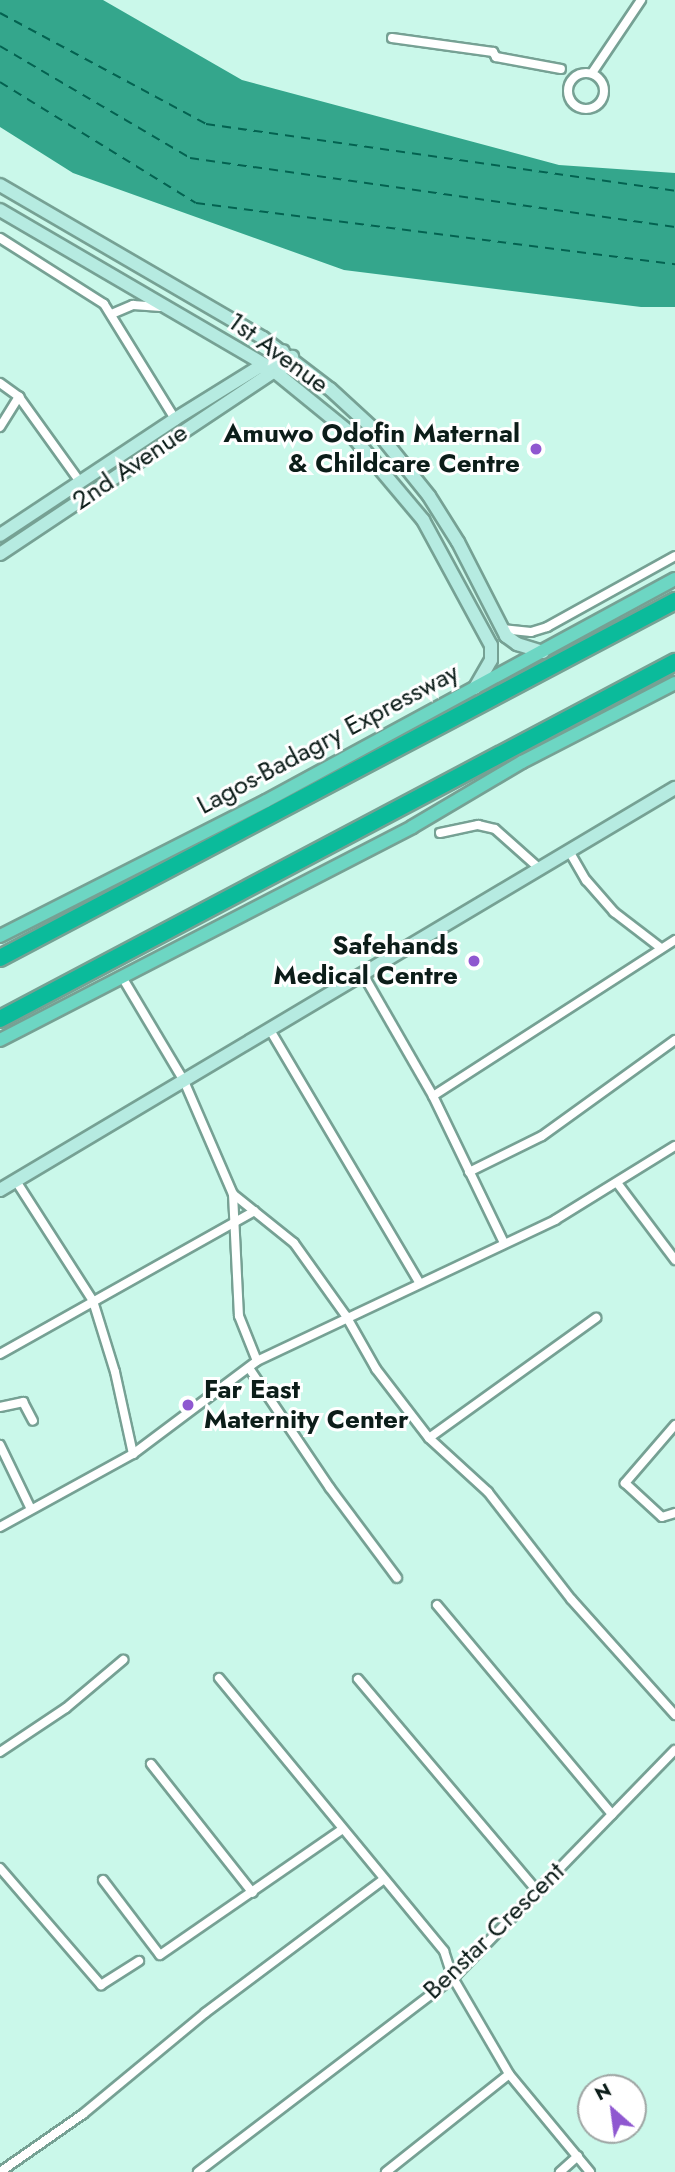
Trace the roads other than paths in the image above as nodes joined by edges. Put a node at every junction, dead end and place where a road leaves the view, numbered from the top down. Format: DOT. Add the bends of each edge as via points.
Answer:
graph roads {
  1 [pos="641,0"];
  2 [pos="392,38"];
  3 [pos="561,69"];
  4 [pos="592,73"];
  5 [pos="0,185"];
  6 [pos="0,210"];
  7 [pos="0,237"];
  8 [pos="169,308"];
  9 [pos="114,313"];
  10 [pos="234,347"];
  11 [pos="287,354"];
  12 [pos="274,370"];
  13 [pos="243,376"];
  14 [pos="0,383"];
  15 [pos="19,397"];
  16 [pos="175,419"];
  17 [pos="0,427"];
  18 [pos="80,482"];
  19 [pos="0,535"];
  20 [pos="0,554"];
  21 [pos="675,556"];
  22 [pos="675,579"];
  23 [pos="675,601"];
  24 [pos="502,629"];
  25 [pos="543,652"];
  26 [pos="675,662"];
  27 [pos="675,683"];
  28 [pos="475,688"];
  29 [pos="675,788"];
  30 [pos="440,833"];
  31 [pos="569,851"];
  32 [pos="539,868"];
  33 [pos="0,936"];
  34 [pos="675,940"];
  35 [pos="661,948"];
  36 [pos="0,958"];
  37 [pos="364,976"];
  38 [pos="122,977"];
  39 [pos="0,1019"];
  40 [pos="270,1030"];
  41 [pos="0,1040"];
  42 [pos="675,1040"];
  43 [pos="184,1081"];
  44 [pos="433,1096"];
  45 [pos="675,1146"];
  46 [pos="469,1172"];
  47 [pos="16,1181"];
  48 [pos="618,1184"];
  49 [pos="0,1191"];
  50 [pos="233,1194"];
  51 [pos="256,1210"];
  52 [pos="233,1221"];
  53 [pos="504,1243"];
  54 [pos="675,1260"];
  55 [pos="419,1282"];
  56 [pos="93,1301"];
  57 [pos="346,1316"];
  58 [pos="596,1318"];
  59 [pos="0,1354"];
  60 [pos="253,1364"];
  61 [pos="0,1407"];
  62 [pos="33,1421"];
  63 [pos="675,1424"];
  64 [pos="429,1438"];
  65 [pos="0,1445"];
  66 [pos="133,1454"];
  67 [pos="31,1509"];
  68 [pos="675,1514"];
  69 [pos="0,1527"];
  70 [pos="397,1577"];
  71 [pos="437,1605"];
  72 [pos="123,1660"];
  73 [pos="219,1678"];
  74 [pos="358,1679"];
  75 [pos="675,1715"];
  76 [pos="675,1750"];
  77 [pos="0,1752"];
  78 [pos="152,1764"];
  79 [pos="612,1814"];
  80 [pos="340,1831"];
  81 [pos="0,1868"];
  82 [pos="103,1880"];
  83 [pos="383,1880"];
  84 [pos="538,1892"];
  85 [pos="253,1893"];
  86 [pos="139,1961"];
  87 [pos="453,1978"];
  88 [pos="509,2074"];
  89 [pos="578,2156"];
  90 [pos="0,2172"];
  91 [pos="198,2172"];
  92 [pos="386,2172"];
  93 [pos="560,2172"];
  94 [pos="590,2172"];
  1 -- 4 [label="street"];
  2 -- 3 [label="street" via="493,52 496,57"];
  4 -- 4 [label="street" via="577,74 567,85 568,99 579,109 594,108 604,97 603,83"];
  5 -- 11 [label="main road, 1st Avenue"];
  6 -- 8 [label="main road, 1st Avenue"];
  7 -- 9 [label="street"];
  8 -- 9 [label="street" via="133,305"];
  8 -- 10 [label="main road, 1st Avenue"];
  9 -- 16 [label="street"];
  10 -- 12 [label="main road, 1st Avenue"];
  10 -- 13 [label="main road" via="244,355"];
  11 -- 12 [label="main road, 2nd Avenue"];
  11 -- 24 [label="main road, 1st Avenue" via="380,435 402,461 444,517"];
  12 -- 13 [label="main road, 2nd Avenue"];
  12 -- 20 [label="main road, 2nd Avenue"];
  12 -- 28 [label="main road, 1st Avenue" via="373,456 432,533 491,645 491,660"];
  13 -- 16 [label="main road, 2nd Avenue"];
  14 -- 15 [label="street"];
  15 -- 17 [label="street"];
  15 -- 18 [label="street"];
  16 -- 18 [label="main road, 2nd Avenue"];
  18 -- 19 [label="main road, 2nd Avenue"];
  21 -- 24 [label="street" via="547,628 531,632"];
  22 -- 25 [label="main road, Lagos-Badagry Expressway"];
  23 -- 36 [label="highway, Lagos-Badagry Expressway"];
  24 -- 25 [label="main road, 1st Avenue" via="517,644"];
  25 -- 28 [label="main road, Lagos-Badagry Expressway"];
  26 -- 39 [label="highway"];
  27 -- 38 [label="main road"];
  28 -- 33 [label="main road, Lagos-Badagry Expressway"];
  29 -- 31 [label="main road"];
  30 -- 32 [label="street" via="478,825 495,829"];
  31 -- 32 [label="main road"];
  31 -- 35 [label="street" via="586,880 614,912"];
  32 -- 37 [label="main road"];
  34 -- 35 [label="street"];
  35 -- 44 [label="street"];
  37 -- 40 [label="main road"];
  37 -- 44 [label="street"];
  38 -- 41 [label="main road"];
  38 -- 43 [label="street"];
  40 -- 43 [label="main road"];
  40 -- 55 [label="street"];
  42 -- 46 [label="street" via="542,1136"];
  43 -- 47 [label="main road"];
  43 -- 50 [label="street"];
  44 -- 46 [label="street"];
  45 -- 48 [label="street"];
  46 -- 53 [label="street"];
  47 -- 49 [label="main road"];
  47 -- 56 [label="street"];
  48 -- 53 [label="street"];
  48 -- 54 [label="street"];
  50 -- 51 [label="street"];
  50 -- 52 [label="street"];
  51 -- 52 [label="street"];
  51 -- 57 [label="street" via="295,1243"];
  52 -- 56 [label="street"];
  52 -- 60 [label="street" via="239,1316"];
  53 -- 55 [label="street"];
  55 -- 57 [label="street"];
  56 -- 59 [label="street"];
  56 -- 66 [label="street" via="116,1372"];
  57 -- 60 [label="street"];
  57 -- 64 [label="street" via="376,1369"];
  58 -- 64 [label="street"];
  60 -- 66 [label="street"];
  60 -- 70 [label="street" via="330,1488"];
  61 -- 62 [label="street" via="23,1402"];
  63 -- 68 [label="street" via="625,1483 662,1517"];
  64 -- 75 [label="street" via="488,1492 571,1598"];
  65 -- 67 [label="street"];
  66 -- 67 [label="street"];
  67 -- 69 [label="street"];
  71 -- 79 [label="street"];
  72 -- 77 [label="street" via="66,1708"];
  73 -- 80 [label="street"];
  74 -- 84 [label="street"];
  76 -- 79 [label="street, Benstar Crescent"];
  78 -- 85 [label="street"];
  79 -- 84 [label="street, Benstar Crescent"];
  80 -- 83 [label="street"];
  80 -- 85 [label="street"];
  81 -- 86 [label="street" via="101,1985"];
  82 -- 85 [label="street" via="160,1955"];
  83 -- 87 [label="street" via="444,1951"];
  83 -- 90 [label="street" via="205,2012 83,2114"];
  84 -- 87 [label="street, Benstar Crescent"];
  87 -- 88 [label="street"];
  87 -- 91 [label="street, Benstar Crescent"];
  88 -- 89 [label="street"];
  88 -- 92 [label="street"];
  89 -- 93 [label="street"];
  89 -- 94 [label="street"];
}
